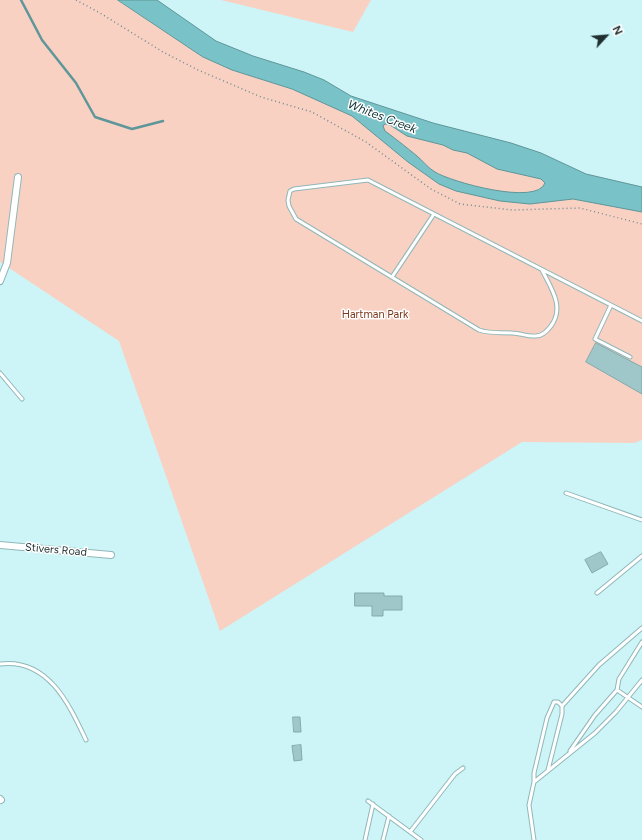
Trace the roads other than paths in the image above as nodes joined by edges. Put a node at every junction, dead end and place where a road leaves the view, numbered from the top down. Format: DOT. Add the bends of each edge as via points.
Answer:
graph roads {
  1 [pos="18,177"];
  2 [pos="434,214"];
  3 [pos="542,270"];
  4 [pos="392,277"];
  5 [pos="0,281"];
  6 [pos="611,305"];
  7 [pos="642,321"];
  8 [pos="630,357"];
  9 [pos="0,373"];
  10 [pos="22,399"];
  11 [pos="566,493"];
  12 [pos="642,520"];
  13 [pos="0,545"];
  14 [pos="111,555"];
  15 [pos="642,556"];
  16 [pos="597,593"];
  17 [pos="642,628"];
  18 [pos="642,642"];
  19 [pos="0,664"];
  20 [pos="642,680"];
  21 [pos="616,690"];
  22 [pos="628,698"];
  23 [pos="562,706"];
  24 [pos="642,707"];
  25 [pos="86,740"];
  26 [pos="569,753"];
  27 [pos="463,768"];
  28 [pos="548,770"];
  29 [pos="534,782"];
  30 [pos="368,801"];
  31 [pos="373,804"];
  32 [pos="389,816"];
  33 [pos="410,832"];
  34 [pos="365,840"];
  35 [pos="383,840"];
  36 [pos="421,840"];
  37 [pos="534,840"];
  1 -- 5 [label="street" via="7,263"];
  2 -- 3 [label="lane"];
  2 -- 4 [label="lane"];
  2 -- 4 [label="lane" via="368,180 301,187 290,191 288,206 296,219"];
  3 -- 4 [label="lane" via="558,305 555,321 549,330 537,336 490,334 479,330"];
  3 -- 6 [label="lane"];
  6 -- 7 [label="lane"];
  6 -- 8 [label="lane" via="595,339"];
  9 -- 10 [label="lane"];
  11 -- 12 [label="lane"];
  13 -- 14 [label="street, Stivers Road"];
  15 -- 16 [label="lane"];
  17 -- 23 [label="lane" via="599,665"];
  18 -- 21 [label="lane" via="619,679"];
  19 -- 25 [label="lane" via="12,662 31,667 52,682 71,709"];
  20 -- 22 [label="lane"];
  21 -- 22 [label="lane"];
  21 -- 26 [label="lane"];
  22 -- 24 [label="lane"];
  22 -- 26 [label="lane" via="595,733"];
  23 -- 28 [label="lane"];
  23 -- 29 [label="lane" via="554,702 547,718"];
  26 -- 28 [label="lane"];
  27 -- 33 [label="lane" via="454,774"];
  28 -- 29 [label="lane"];
  29 -- 37 [label="lane" via="529,805"];
  30 -- 31 [label="lane"];
  31 -- 32 [label="lane"];
  31 -- 34 [label="lane"];
  32 -- 33 [label="lane"];
  32 -- 35 [label="lane"];
  33 -- 36 [label="lane"];
}
